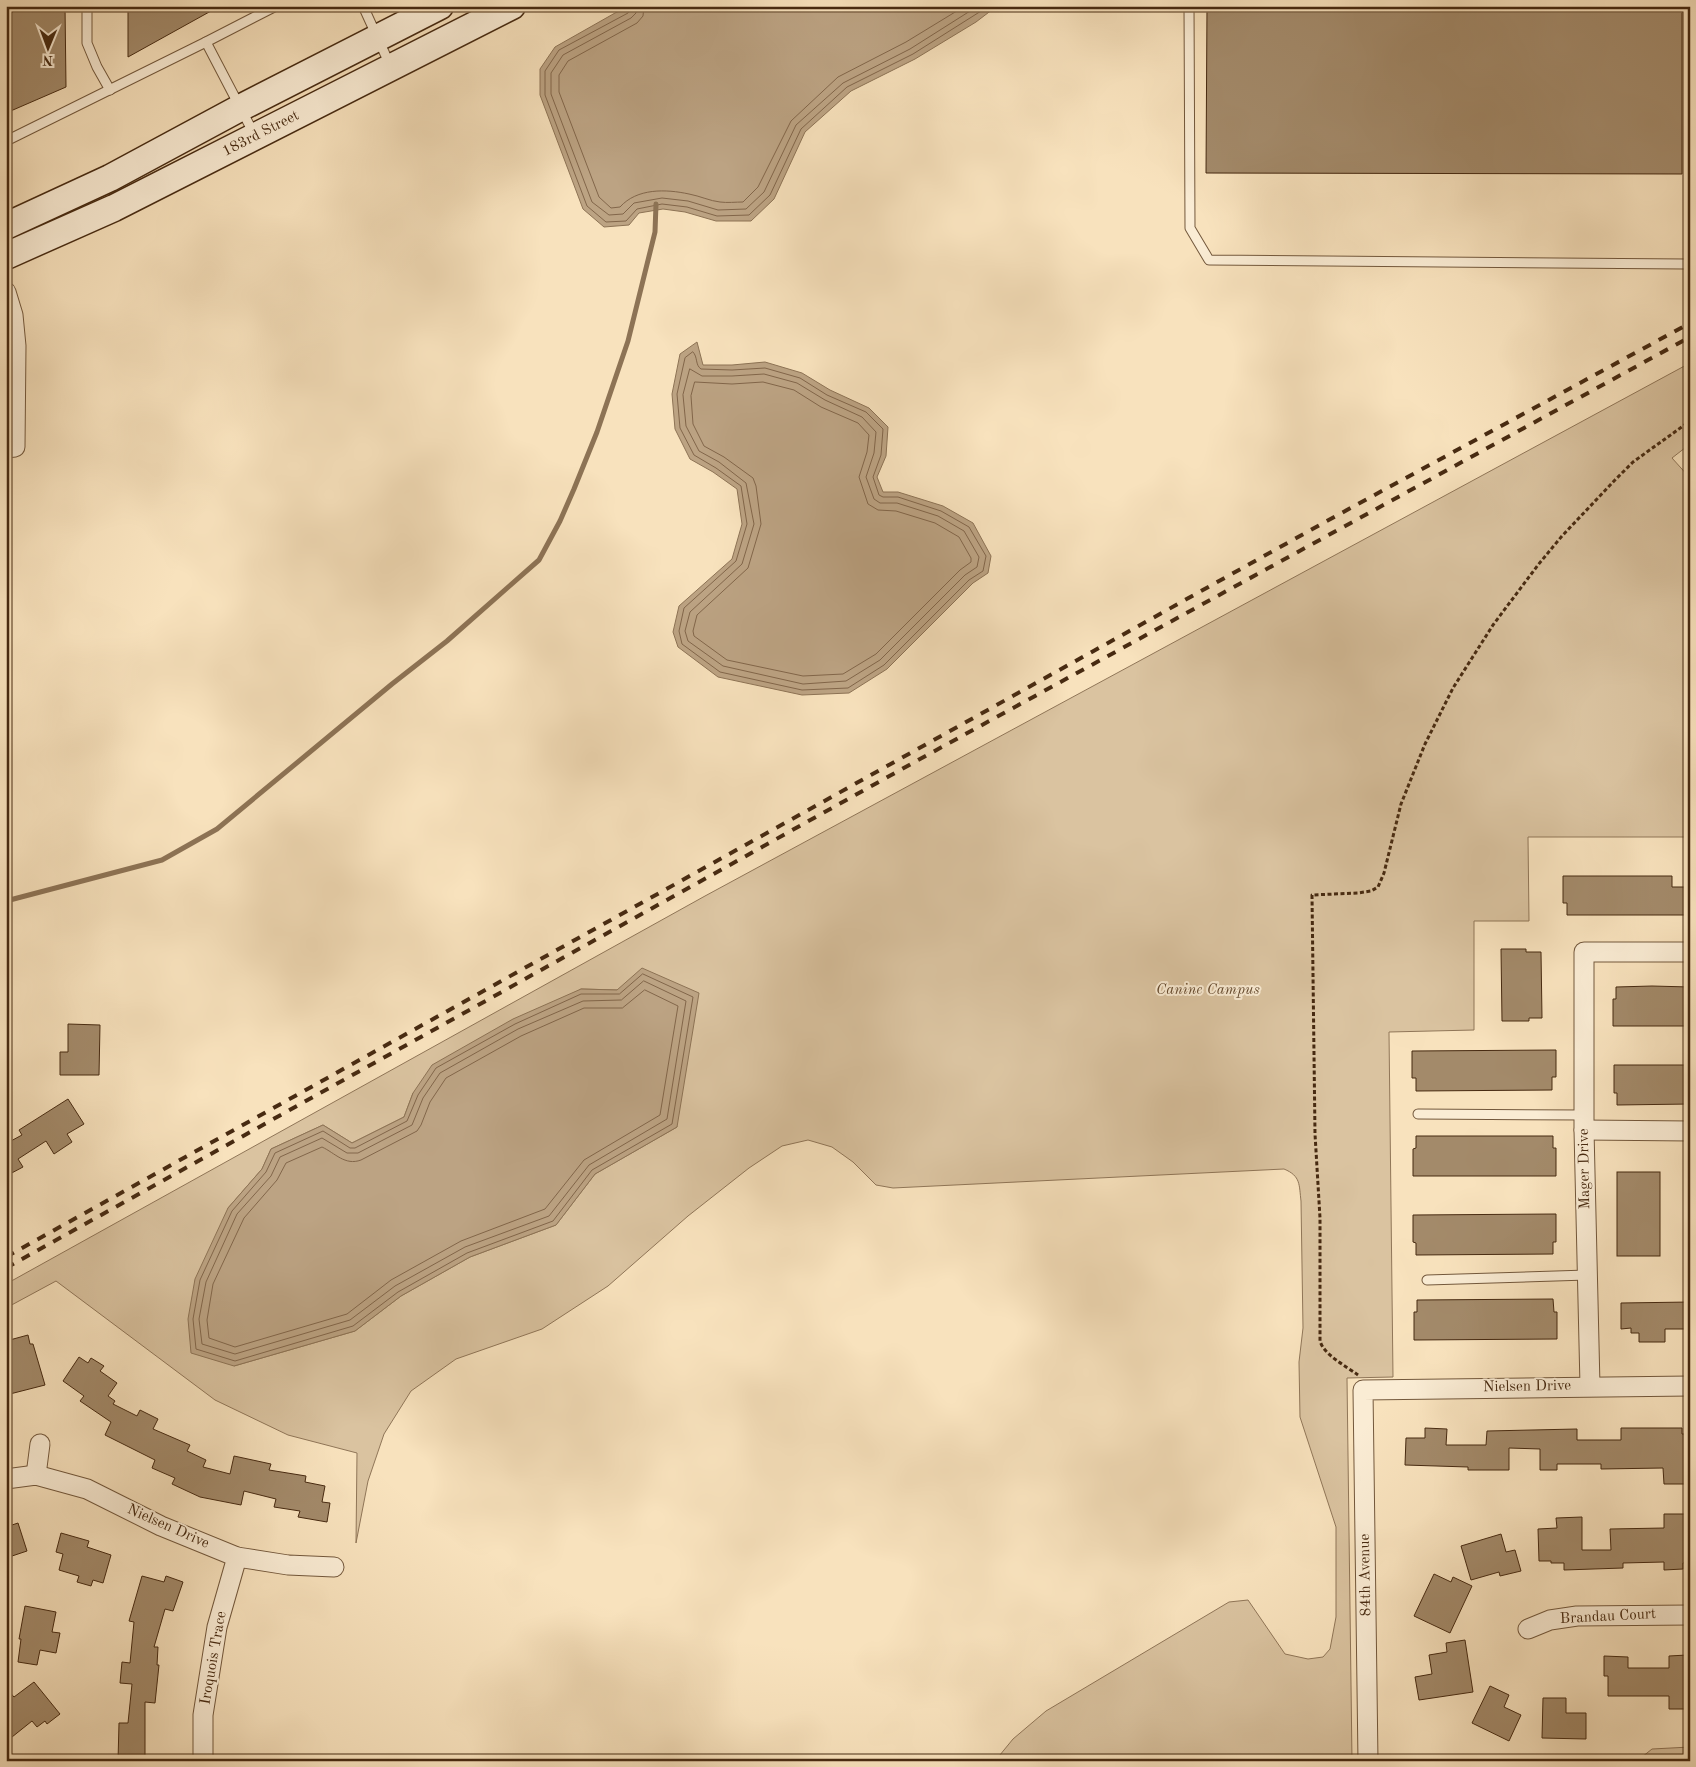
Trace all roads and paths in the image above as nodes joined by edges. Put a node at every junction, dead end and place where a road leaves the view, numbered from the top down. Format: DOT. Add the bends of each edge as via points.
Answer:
graph roads {
  1 [pos="87,6"];
  2 [pos="276,6"];
  3 [pos="363,6"];
  4 [pos="440,6"];
  5 [pos="512,6"];
  6 [pos="1189,6"];
  7 [pos="378,38"];
  8 [pos="206,42"];
  9 [pos="392,67"];
  10 [pos="110,90"];
  11 [pos="240,108"];
  12 [pos="256,137"];
  13 [pos="6,141"];
  14 [pos="6,226"];
  15 [pos="6,256"];
  16 [pos="1690,263"];
  17 [pos="6,292"];
  18 [pos="1690,421"];
  19 [pos="10,447"];
  20 [pos="1690,952"];
  21 [pos="1418,1114"];
  22 [pos="1584,1122"];
  23 [pos="1690,1131"];
  24 [pos="1588,1275"];
  25 [pos="1427,1280"];
  26 [pos="1363,1384"];
  27 [pos="1590,1386"];
  28 [pos="1690,1386"];
  29 [pos="40,1444"];
  30 [pos="36,1475"];
  31 [pos="6,1479"];
  32 [pos="237,1557"];
  33 [pos="334,1567"];
  34 [pos="1690,1615"];
  35 [pos="1528,1629"];
  36 [pos="203,1761"];
  37 [pos="1368,1761"];
  1 -- 10 [label="lane" via="88,43"];
  2 -- 8 [label="lane"];
  3 -- 7 [label="lane"];
  4 -- 7 [label="street"];
  5 -- 9 [label="street, 183rd Street"];
  6 -- 16 [label="lane" via="1190,228 1209,260"];
  7 -- 9 [label="lane"];
  7 -- 11 [label="street"];
  8 -- 10 [label="lane"];
  8 -- 11 [label="lane"];
  9 -- 12 [label="street, 183rd Street"];
  10 -- 13 [label="lane"];
  11 -- 12 [label="lane"];
  11 -- 14 [label="street" via="110,178"];
  12 -- 15 [label="street, 183rd Street" via="114,208"];
  17 -- 19 [label="street" via="14,315 16,346"];
  18 -- 26 [label="path" via="1632,462 1562,536 1493,625 1453,688 1425,744 1401,804 1378,887 1358,893 1312,895 1320,1341 1327,1354"];
  20 -- 22 [label="street, Mager Drive" via="1584,952"];
  21 -- 22 [label="lane"];
  22 -- 23 [label="street"];
  22 -- 24 [label="street, Mager Drive"];
  24 -- 25 [label="lane"];
  24 -- 27 [label="street, Mager Drive"];
  26 -- 27 [label="street, Nielsen Drive"];
  26 -- 37 [label="street, 84th Avenue"];
  27 -- 28 [label="street, Nielsen Drive"];
  29 -- 30 [label="street"];
  30 -- 31 [label="street, Nielsen Drive"];
  30 -- 32 [label="street, Nielsen Drive" via="87,1489 161,1526"];
  32 -- 33 [label="street, Nielsen Drive" via="288,1565"];
  32 -- 36 [label="street, Iroquois Trace" via="217,1628 203,1715"];
  34 -- 35 [label="street, Brandau Court" via="1577,1616 1550,1620"];
}
